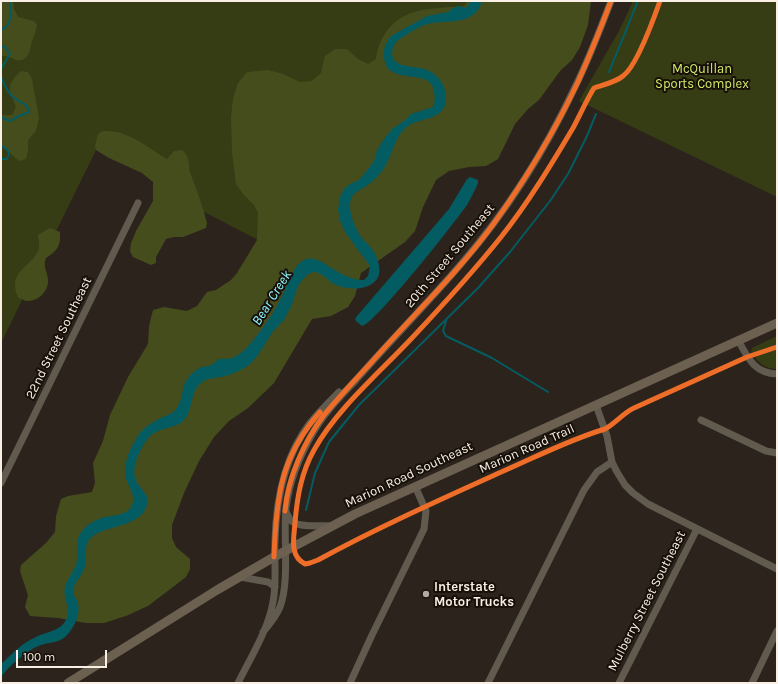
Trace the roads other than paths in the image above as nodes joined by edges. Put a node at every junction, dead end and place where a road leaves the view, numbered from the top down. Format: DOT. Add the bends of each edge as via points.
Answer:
graph roads {
  1 [pos="611,1"];
  2 [pos="138,203"];
  3 [pos="777,323"];
  4 [pos="738,340"];
  5 [pos="384,348"];
  6 [pos="777,374"];
  7 [pos="596,405"];
  8 [pos="701,420"];
  9 [pos="777,453"];
  10 [pos="612,462"];
  11 [pos="1,483"];
  12 [pos="415,486"];
  13 [pos="285,511"];
  14 [pos="332,526"];
  15 [pos="697,529"];
  16 [pos="285,551"];
  17 [pos="274,557"];
  18 [pos="777,569"];
  19 [pos="240,577"];
  20 [pos="274,587"];
  21 [pos="777,631"];
  22 [pos="263,632"];
  23 [pos="68,683"];
  24 [pos="238,683"];
  25 [pos="350,683"];
  26 [pos="488,683"];
  27 [pos="620,683"];
  28 [pos="752,683"];
  1 -- 5 [label="street, 20th Street Southeast" via="585,66 565,107 515,194 462,264"];
  2 -- 11 [label="street, 22nd Street Southeast"];
  3 -- 4 [label="main road, Marion Road Southeast"];
  4 -- 6 [label="street" via="747,357 758,369"];
  4 -- 7 [label="main road, Marion Road Southeast"];
  5 -- 13 [label="street, 20th Street Southeast" via="325,414 314,431 293,477"];
  5 -- 17 [label="street, 20th Street Southeast" via="325,406 299,441 280,489 275,521"];
  7 -- 10 [label="street" via="607,436"];
  7 -- 12 [label="main road, Marion Road Southeast"];
  8 -- 9 [label="street" via="766,451"];
  10 -- 15 [label="street" via="621,480 632,493"];
  10 -- 26 [label="street" via="597,472 584,490"];
  12 -- 14 [label="main road, Marion Road Southeast"];
  12 -- 25 [label="street" via="426,511 424,528"];
  13 -- 14 [label="street" via="295,523"];
  13 -- 16 [label="street, 20th Street Southeast"];
  14 -- 16 [label="main road, Marion Road Southeast"];
  15 -- 18 [label="street"];
  15 -- 27 [label="street, Mulberry Street Southeast"];
  16 -- 17 [label="main road, Marion Road Southeast"];
  16 -- 22 [label="street, 20th Street Southeast" via="282,600 277,614"];
  17 -- 19 [label="main road, Marion Road Southeast"];
  17 -- 20 [label="street, 20th Street Southeast"];
  19 -- 20 [label="street" via="268,582"];
  19 -- 23 [label="main road, Marion Road Southeast"];
  20 -- 22 [label="street, 20th Street Southeast" via="272,608"];
  21 -- 28 [label="street"];
  22 -- 24 [label="street, 20th Street Southeast"];
}
